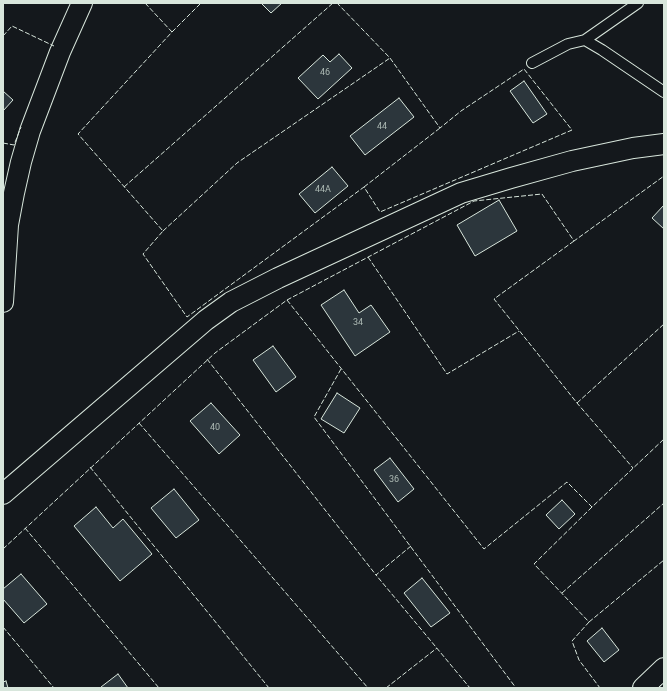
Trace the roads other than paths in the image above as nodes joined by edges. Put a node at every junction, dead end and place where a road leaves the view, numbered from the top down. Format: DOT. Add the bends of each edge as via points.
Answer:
graph roads {
  1 [pos="82,3"];
  2 [pos="638,3"];
  3 [pos="584,40"];
  4 [pos="532,63"];
  5 [pos="664,92"];
  6 [pos="664,144"];
  7 [pos="3,302"];
  8 [pos="3,494"];
  9 [pos="664,668"];
  10 [pos="643,688"];
  1 -- 7 [label="street" via="30,131 21,162 8,226"];
  2 -- 3 [label="lane"];
  3 -- 4 [label="lane" via="568,44"];
  3 -- 5 [label="lane"];
  6 -- 8 [label="street" via="572,161 461,193 231,302 206,320"];
  9 -- 10 [label="street"];
}
